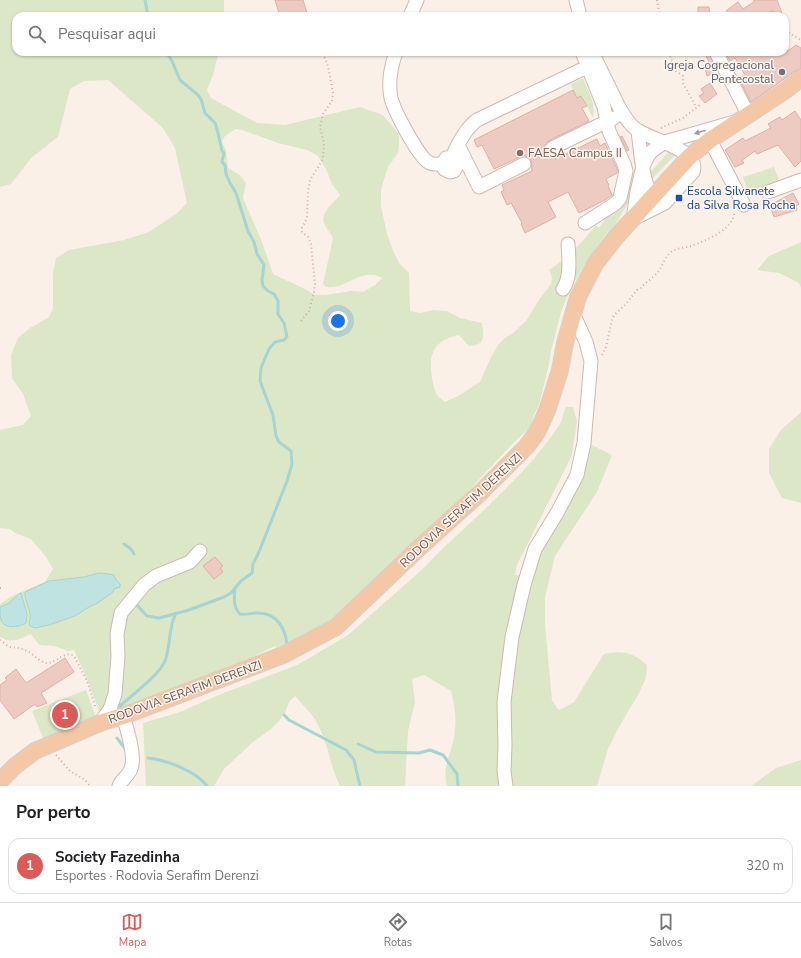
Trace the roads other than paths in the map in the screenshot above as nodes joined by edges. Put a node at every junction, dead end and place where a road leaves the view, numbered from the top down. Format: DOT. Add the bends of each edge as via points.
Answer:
graph roads {
  1 [pos="576,0"];
  2 [pos="415,1"];
  3 [pos="411,12"];
  4 [pos="579,12"];
  5 [pos="394,56"];
  6 [pos="583,56"];
  7 [pos="594,56"];
  8 [pos="720,56"];
  9 [pos="587,67"];
  10 [pos="801,78"];
  11 [pos="615,100"];
  12 [pos="604,107"];
  13 [pos="624,115"];
  14 [pos="742,118"];
  15 [pos="606,122"];
  16 [pos="638,131"];
  17 [pos="710,140"];
  18 [pos="665,142"];
  19 [pos="458,145"];
  20 [pos="552,148"];
  21 [pos="690,156"];
  22 [pos="524,164"];
  23 [pos="643,166"];
  24 [pos="800,184"];
  25 [pos="768,192"];
  26 [pos="656,202"];
  27 [pos="739,208"];
  28 [pos="634,219"];
  29 [pos="585,223"];
  30 [pos="568,244"];
  31 [pos="563,290"];
  32 [pos="573,313"];
  33 [pos="200,551"];
  34 [pos="124,716"];
  35 [pos="100,723"];
  36 [pos="0,781"];
  37 [pos="119,786"];
  38 [pos="506,786"];
  1 -- 4 [label="street"];
  2 -- 3 [label="street"];
  5 -- 19 [label="street" via="390,80 391,98 397,115 417,150 431,164 447,160"];
  6 -- 9 [label="street"];
  7 -- 11 [label="street"];
  8 -- 14 [label="street" via="731,68"];
  9 -- 12 [label="street"];
  9 -- 19 [label="street" via="477,120"];
  10 -- 14 [label="main road, RODOVIA SERAFIM DERENZI"];
  11 -- 12 [label="street"];
  11 -- 13 [label="street"];
  12 -- 15 [label="street"];
  13 -- 15 [label="street"];
  13 -- 16 [label="street"];
  14 -- 17 [label="main road, RODOVIA SERAFIM DERENZI"];
  14 -- 18 [label="street, one-way"];
  15 -- 20 [label="street"];
  15 -- 29 [label="street" via="624,164 626,175 620,198 616,203"];
  16 -- 18 [label="street"];
  16 -- 23 [label="street"];
  17 -- 21 [label="main road, RODOVIA SERAFIM DERENZI"];
  17 -- 27 [label="street"];
  18 -- 21 [label="street"];
  18 -- 23 [label="street" via="652,151"];
  19 -- 22 [label="street" via="479,187"];
  21 -- 26 [label="main road, RODOVIA SERAFIM DERENZI"];
  23 -- 26 [label="street" via="647,187"];
  23 -- 28 [label="street" via="634,206"];
  24 -- 25 [label="street"];
  26 -- 28 [label="main road, RODOVIA SERAFIM DERENZI"];
  28 -- 32 [label="main road, RODOVIA SERAFIM DERENZI" via="595,264"];
  30 -- 31 [label="street" via="567,284"];
  32 -- 34 [label="main road, RODOVIA SERAFIM DERENZI" via="560,370 548,408 536,434 481,492 336,628 283,655"];
  32 -- 38 [label="street" via="591,361 584,443 577,475 535,550 512,637 504,702"];
  33 -- 35 [label="street" via="190,562 156,576 121,613 117,634 115,694 110,709"];
  34 -- 35 [label="main road, RODOVIA SERAFIM DERENZI"];
  34 -- 37 [label="street" via="133,752 131,770"];
  35 -- 36 [label="main road, RODOVIA SERAFIM DERENZI" via="35,751"];
}
